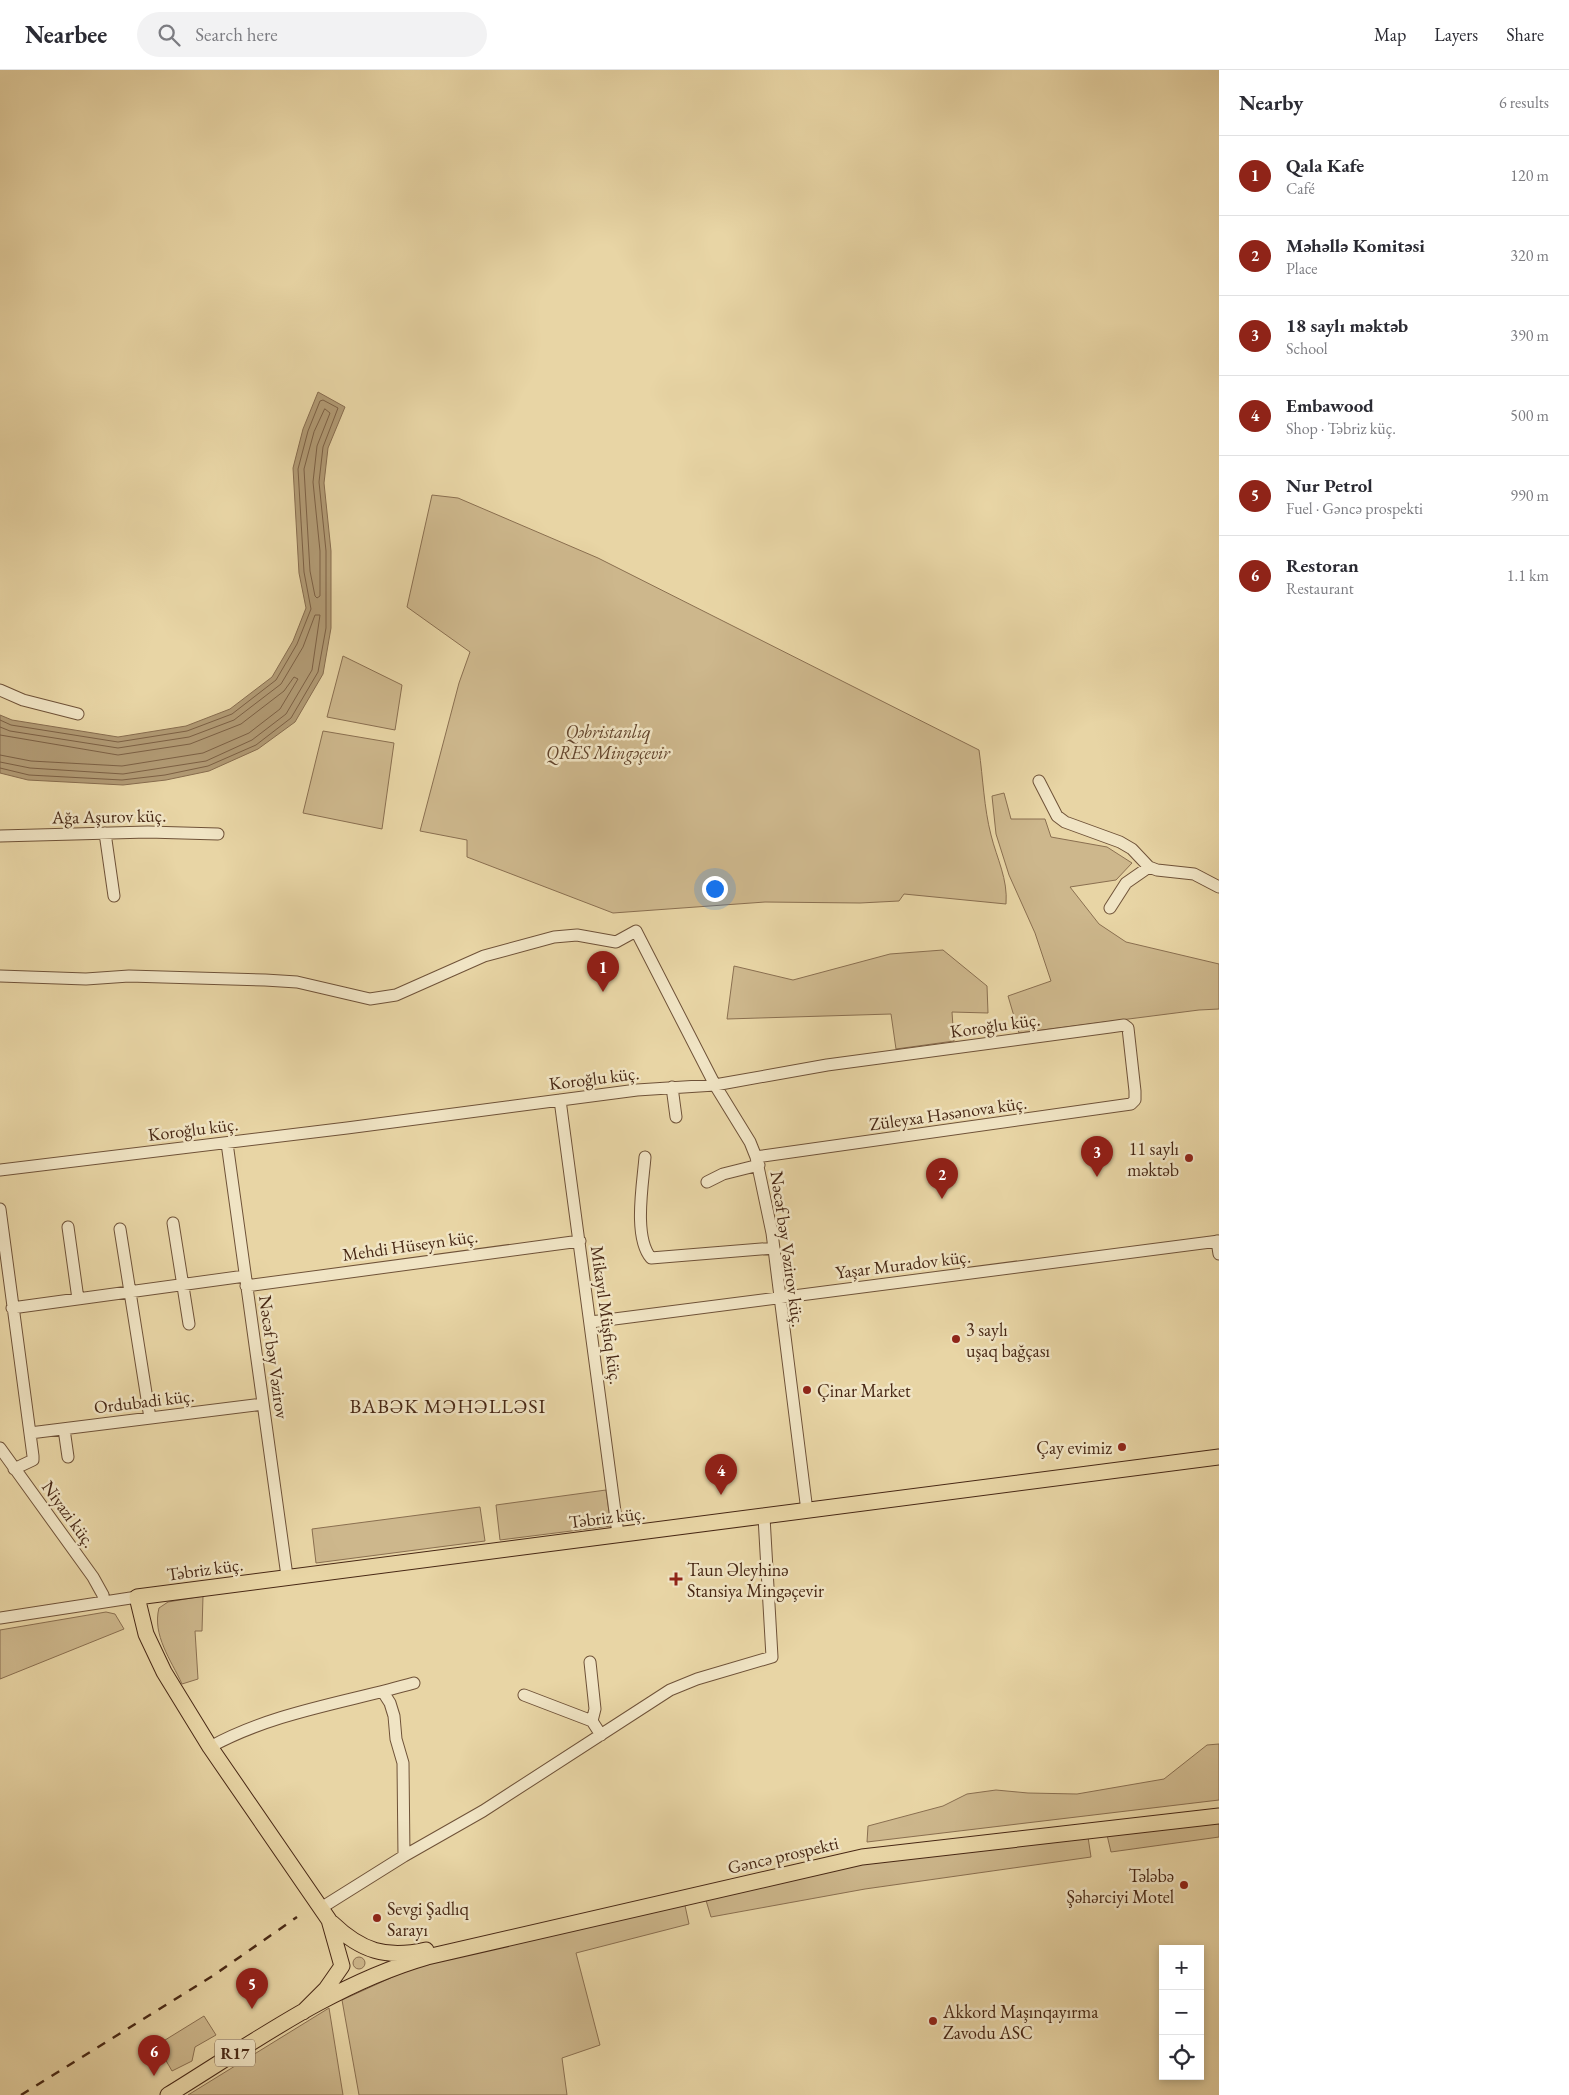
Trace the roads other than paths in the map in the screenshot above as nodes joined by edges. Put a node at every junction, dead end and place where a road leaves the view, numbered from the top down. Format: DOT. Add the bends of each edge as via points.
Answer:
graph roads {
  1 [pos="0,690"];
  2 [pos="78,714"];
  3 [pos="1039,781"];
  4 [pos="104,833"];
  5 [pos="218,834"];
  6 [pos="0,836"];
  7 [pos="1149,867"];
  8 [pos="1219,887"];
  9 [pos="114,896"];
  10 [pos="1110,908"];
  11 [pos="0,976"];
  12 [pos="715,1085"];
  13 [pos="672,1087"];
  14 [pos="1135,1091"];
  15 [pos="560,1100"];
  16 [pos="676,1117"];
  17 [pos="227,1143"];
  18 [pos="645,1157"];
  19 [pos="757,1161"];
  20 [pos="0,1170"];
  21 [pos="707,1182"];
  22 [pos="0,1209"];
  23 [pos="173,1223"];
  24 [pos="68,1228"];
  25 [pos="120,1229"];
  26 [pos="580,1241"];
  27 [pos="1218,1241"];
  28 [pos="774,1248"];
  29 [pos="1219,1254"];
  30 [pos="245,1281"];
  31 [pos="182,1284"];
  32 [pos="129,1292"];
  33 [pos="779,1298"];
  34 [pos="78,1299"];
  35 [pos="12,1308"];
  36 [pos="590,1322"];
  37 [pos="189,1324"];
  38 [pos="263,1404"];
  39 [pos="150,1418"];
  40 [pos="64,1429"];
  41 [pos="30,1433"];
  42 [pos="0,1448"];
  43 [pos="68,1456"];
  44 [pos="1219,1457"];
  45 [pos="14,1469"];
  46 [pos="807,1511"];
  47 [pos="764,1517"];
  48 [pos="618,1534"];
  49 [pos="287,1576"];
  50 [pos="137,1597"];
  51 [pos="104,1602"];
  52 [pos="0,1618"];
  53 [pos="590,1662"];
  54 [pos="414,1683"];
  55 [pos="383,1692"];
  56 [pos="524,1695"];
  57 [pos="592,1721"];
  58 [pos="601,1735"];
  59 [pos="210,1747"];
  60 [pos="1219,1806"];
  61 [pos="1219,1816"];
  62 [pos="404,1856"];
  63 [pos="325,1914"];
  64 [pos="368,1950"];
  65 [pos="342,1966"];
  66 [pos="366,1980"];
  67 [pos="303,2012"];
  68 [pos="168,2095"];
  1 -- 2 [label="street" via="23,700"];
  3 -- 7 [label="street" via="1057,816 1120,842 1132,849"];
  4 -- 5 [label="street, Ağa Aşurov küç."];
  4 -- 6 [label="street, Ağa Aşurov küç."];
  4 -- 9 [label="street"];
  7 -- 8 [label="street" via="1194,874"];
  7 -- 10 [label="street" via="1126,883"];
  11 -- 12 [label="street, Nəcəf bəy Vəzirov küç." via="265,980 297,982 382,999 484,956 554,937 578,935 616,942 636,931"];
  12 -- 13 [label="street, Koroğlu küç."];
  12 -- 14 [label="street, Koroğlu küç." via="827,1065 1124,1025 1128,1028"];
  12 -- 19 [label="street, Nəcəf bəy Vəzirov küç." via="750,1142"];
  13 -- 15 [label="street, Koroğlu küç."];
  13 -- 16 [label="street"];
  14 -- 19 [label="street, Züleyxa Həsənova küç." via="1135,1100 1131,1104"];
  15 -- 17 [label="street, Koroğlu küç."];
  15 -- 26 [label="street, Mikayıl Müşfiq küç."];
  17 -- 20 [label="street, Koroğlu küç."];
  17 -- 30 [label="street, Nəcəf bəy Vəzirov"];
  18 -- 28 [label="street" via="641,1223 644,1244 651,1258"];
  19 -- 21 [label="street"];
  19 -- 28 [label="street, Nəcəf bəy Vəzirov küç."];
  22 -- 35 [label="street"];
  23 -- 31 [label="street"];
  24 -- 34 [label="street"];
  25 -- 32 [label="street"];
  26 -- 30 [label="street, Mehdi Hüseyn küç."];
  26 -- 36 [label="street, Mikayıl Müşfiq küç."];
  27 -- 29 [label="street"];
  27 -- 33 [label="street, Yaşar Muradov küç."];
  28 -- 33 [label="street, Nəcəf bəy Vəzirov küç."];
  30 -- 31 [label="street, Mehdi Hüseyn küç."];
  30 -- 38 [label="street, Nəcəf bəy Vəzirov"];
  31 -- 32 [label="street, Mehdi Hüseyn küç."];
  31 -- 37 [label="street"];
  32 -- 34 [label="street, Mehdi Hüseyn küç."];
  32 -- 39 [label="street"];
  33 -- 36 [label="street, Yaşar Muradov küç."];
  33 -- 46 [label="street, Nəcəf bəy Vəzirov küç."];
  34 -- 35 [label="street, Mehdi Hüseyn küç."];
  35 -- 41 [label="street"];
  36 -- 48 [label="street, Mikayıl Müşfiq küç."];
  38 -- 39 [label="street, Ordubadi küç."];
  38 -- 49 [label="street, Nəcəf bəy Vəzirov"];
  39 -- 40 [label="street, Ordubadi küç."];
  40 -- 41 [label="street, Ordubadi küç."];
  40 -- 43 [label="street"];
  41 -- 45 [label="street" via="32,1460"];
  42 -- 45 [label="street, Niyazi küç."];
  44 -- 46 [label="main road, Təbriz küç."];
  45 -- 51 [label="street, Niyazi küç." via="94,1577"];
  46 -- 47 [label="main road, Təbriz küç."];
  47 -- 48 [label="main road, Təbriz küç."];
  47 -- 58 [label="street" via="772,1657 670,1690"];
  48 -- 49 [label="main road, Təbriz küç."];
  49 -- 50 [label="main road, Təbriz küç."];
  50 -- 51 [label="street, Təbriz küç."];
  50 -- 59 [label="main road" via="146,1634 157,1658"];
  51 -- 52 [label="street, Təbriz küç."];
  53 -- 57 [label="street" via="595,1709"];
  54 -- 55 [label="street"];
  55 -- 59 [label="street" via="267,1720"];
  55 -- 62 [label="street" via="392,1709 403,1763"];
  56 -- 57 [label="street"];
  57 -- 58 [label="street"];
  58 -- 62 [label="street" via="483,1811"];
  59 -- 63 [label="main road"];
  60 -- 64 [label="main road, Gəncə prospekti" via="844,1852 422,1950 384,1953"];
  61 -- 66 [label="main road, Gəncə prospekti" via="854,1858 427,1957"];
  62 -- 63 [label="street"];
  63 -- 64 [label="main road" via="348,1937"];
  63 -- 65 [label="main road"];
  64 -- 65 [label="main road" via="352,1949 344,1956"];
  64 -- 66 [label="main road" via="376,1968"];
  65 -- 66 [label="main road" via="350,1979"];
  65 -- 67 [label="main road" via="326,1989"];
  66 -- 67 [label="main road, Gəncə prospekti"];
  67 -- 68 [label="main road, R17"];
}
